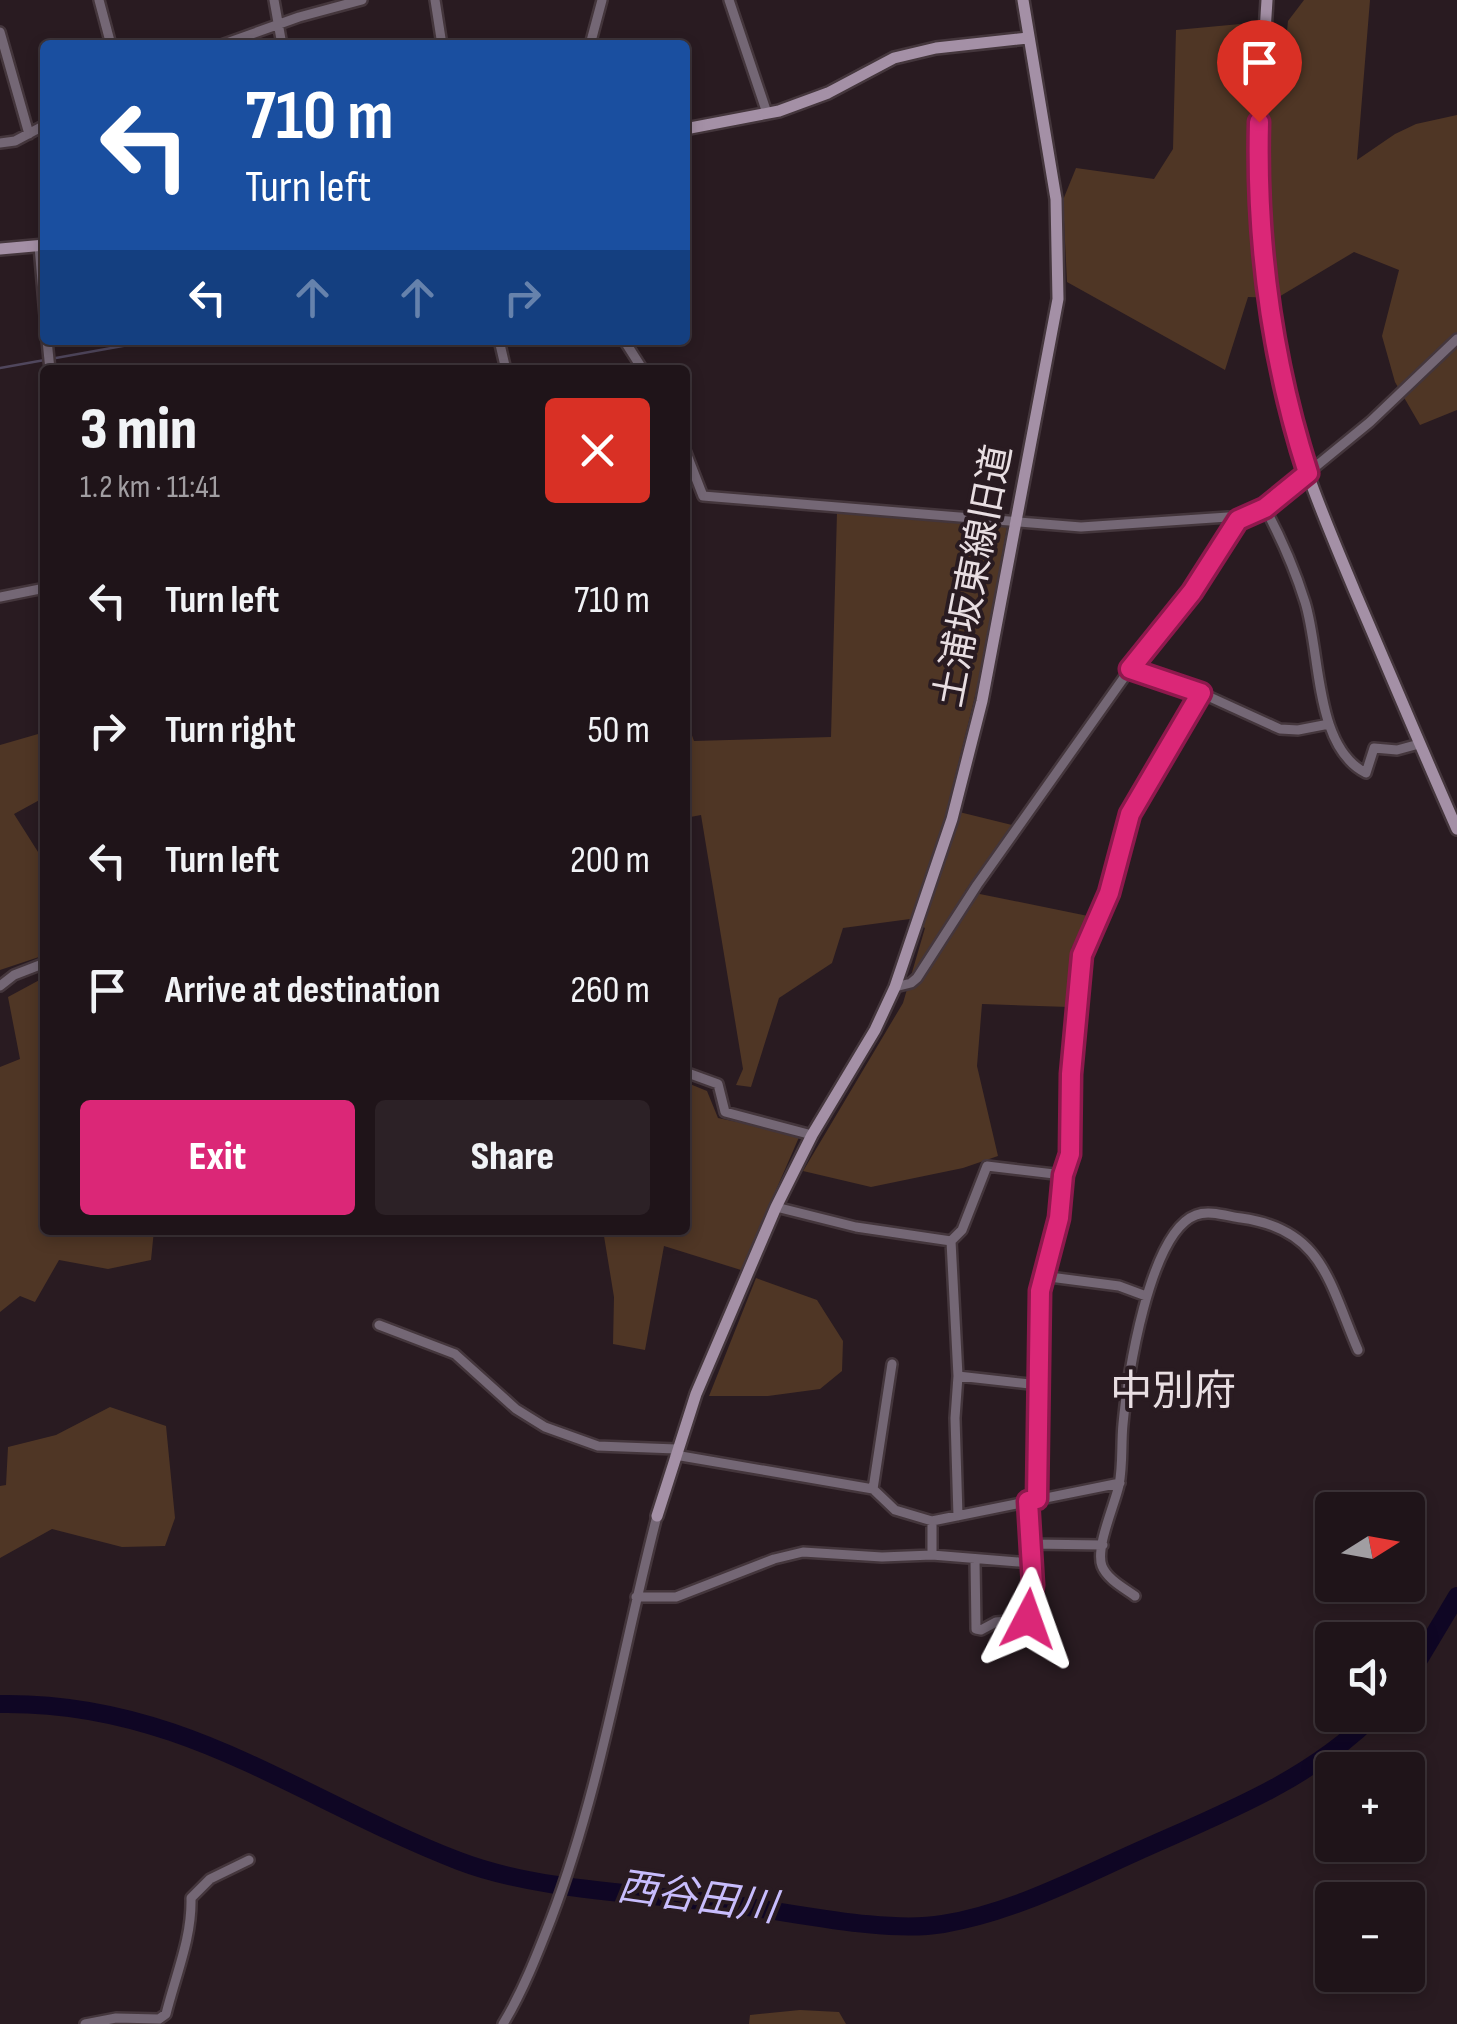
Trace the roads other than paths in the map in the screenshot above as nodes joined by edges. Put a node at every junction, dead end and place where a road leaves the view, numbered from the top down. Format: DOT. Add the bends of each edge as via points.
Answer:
graph roads {
  1 [pos="98,0"];
  2 [pos="274,0"];
  3 [pos="362,0"];
  4 [pos="435,0"];
  5 [pos="602,0"];
  6 [pos="730,0"];
  7 [pos="1023,0"];
  8 [pos="1267,0"];
  9 [pos="278,24"];
  10 [pos="0,32"];
  11 [pos="1028,38"];
  12 [pos="110,40"];
  13 [pos="235,40"];
  14 [pos="281,40"];
  15 [pos="441,40"];
  16 [pos="591,40"];
  17 [pos="767,114"];
  18 [pos="40,127"];
  19 [pos="690,128"];
  20 [pos="29,134"];
  21 [pos="0,143"];
  22 [pos="40,245"];
  23 [pos="0,249"];
  24 [pos="1457,339"];
  25 [pos="690,463"];
  26 [pos="1308,473"];
  27 [pos="1265,508"];
  28 [pos="1238,520"];
  29 [pos="1016,521"];
  30 [pos="40,589"];
  31 [pos="0,597"];
  32 [pos="1130,669"];
  33 [pos="1201,693"];
  34 [pos="1329,724"];
  35 [pos="1419,744"];
  36 [pos="1457,828"];
  37 [pos="40,965"];
  38 [pos="0,986"];
  39 [pos="895,987"];
  40 [pos="690,1074"];
  41 [pos="812,1135"];
  42 [pos="1063,1175"];
  43 [pos="776,1207"];
  44 [pos="951,1241"];
  45 [pos="1042,1276"];
  46 [pos="1146,1296"];
  47 [pos="379,1325"];
  48 [pos="1358,1350"];
  49 [pos="892,1364"];
  50 [pos="958,1376"];
  51 [pos="1039,1385"];
  52 [pos="676,1452"];
  53 [pos="1120,1483"];
  54 [pos="872,1489"];
  55 [pos="1033,1500"];
  56 [pos="657,1516"];
  57 [pos="958,1516"];
  58 [pos="932,1521"];
  59 [pos="1030,1544"];
  60 [pos="1103,1545"];
  61 [pos="932,1555"];
  62 [pos="976,1560"];
  63 [pos="1032,1563"];
  64 [pos="1135,1596"];
  65 [pos="636,1597"];
  66 [pos="249,1860"];
  67 [pos="85,2024"];
  68 [pos="503,2024"];
  1 -- 12 [label="street"];
  2 -- 9 [label="street"];
  3 -- 9 [label="street"];
  4 -- 15 [label="street"];
  5 -- 16 [label="street"];
  6 -- 17 [label="street"];
  7 -- 11 [label="street, 土浦坂東線旧道"];
  8 -- 26 [label="street" via="1259,227 1284,394"];
  9 -- 13 [label="street"];
  9 -- 14 [label="street"];
  10 -- 20 [label="street"];
  11 -- 17 [label="street" via="894,58 828,93"];
  11 -- 29 [label="street, 土浦坂東線旧道" via="1056,200 1058,299"];
  17 -- 19 [label="street"];
  18 -- 20 [label="street"];
  20 -- 21 [label="street"];
  22 -- 23 [label="street"];
  24 -- 26 [label="street"];
  25 -- 29 [label="street" via="703,496"];
  26 -- 27 [label="street"];
  26 -- 35 [label="street"];
  27 -- 28 [label="street"];
  27 -- 34 [label="street" via="1306,604"];
  28 -- 29 [label="street" via="1081,527"];
  28 -- 32 [label="street" via="1187,600"];
  29 -- 39 [label="street, 土浦坂東線旧道" via="952,819"];
  30 -- 31 [label="street"];
  32 -- 33 [label="street"];
  32 -- 39 [label="street" via="917,978"];
  33 -- 34 [label="street" via="1280,729"];
  33 -- 42 [label="street" via="1130,814 1109,893 1082,955 1070,1154"];
  34 -- 35 [label="street" via="1340,753 1366,773 1374,748"];
  35 -- 36 [label="street"];
  37 -- 38 [label="street"];
  39 -- 41 [label="street, 土浦坂東線旧道"];
  40 -- 41 [label="street" via="718,1084 725,1112"];
  41 -- 43 [label="street, 土浦坂東線旧道"];
  42 -- 44 [label="street" via="987,1166 962,1230"];
  42 -- 45 [label="street"];
  43 -- 44 [label="street"];
  43 -- 52 [label="street, 土浦坂東線旧道"];
  44 -- 50 [label="street"];
  45 -- 46 [label="street"];
  45 -- 51 [label="street"];
  46 -- 48 [label="street" via="1157,1264 1190,1217 1264,1221 1296,1236 1318,1257"];
  46 -- 53 [label="street" via="1123,1422"];
  47 -- 52 [label="street" via="455,1354 545,1427 598,1446"];
  49 -- 54 [label="street"];
  50 -- 51 [label="street"];
  50 -- 57 [label="street"];
  51 -- 55 [label="street"];
  52 -- 54 [label="street"];
  52 -- 56 [label="street, 土浦坂東線旧道"];
  53 -- 55 [label="street"];
  53 -- 60 [label="street"];
  54 -- 58 [label="street" via="895,1510"];
  55 -- 57 [label="street"];
  55 -- 59 [label="street"];
  56 -- 65 [label="street"];
  57 -- 58 [label="street"];
  58 -- 61 [label="street"];
  59 -- 60 [label="street"];
  59 -- 63 [label="street"];
  60 -- 64 [label="street" via="1103,1568"];
  61 -- 62 [label="street"];
  61 -- 65 [label="street" via="803,1552 676,1597"];
  62 -- 63 [label="street"];
  62 -- 63 [label="street" via="974,1616 982,1630 1028,1619"];
  65 -- 68 [label="street" via="610,1728 568,1872"];
  66 -- 67 [label="street" via="210,1879 191,1898 192,1927 166,2014"];
}
